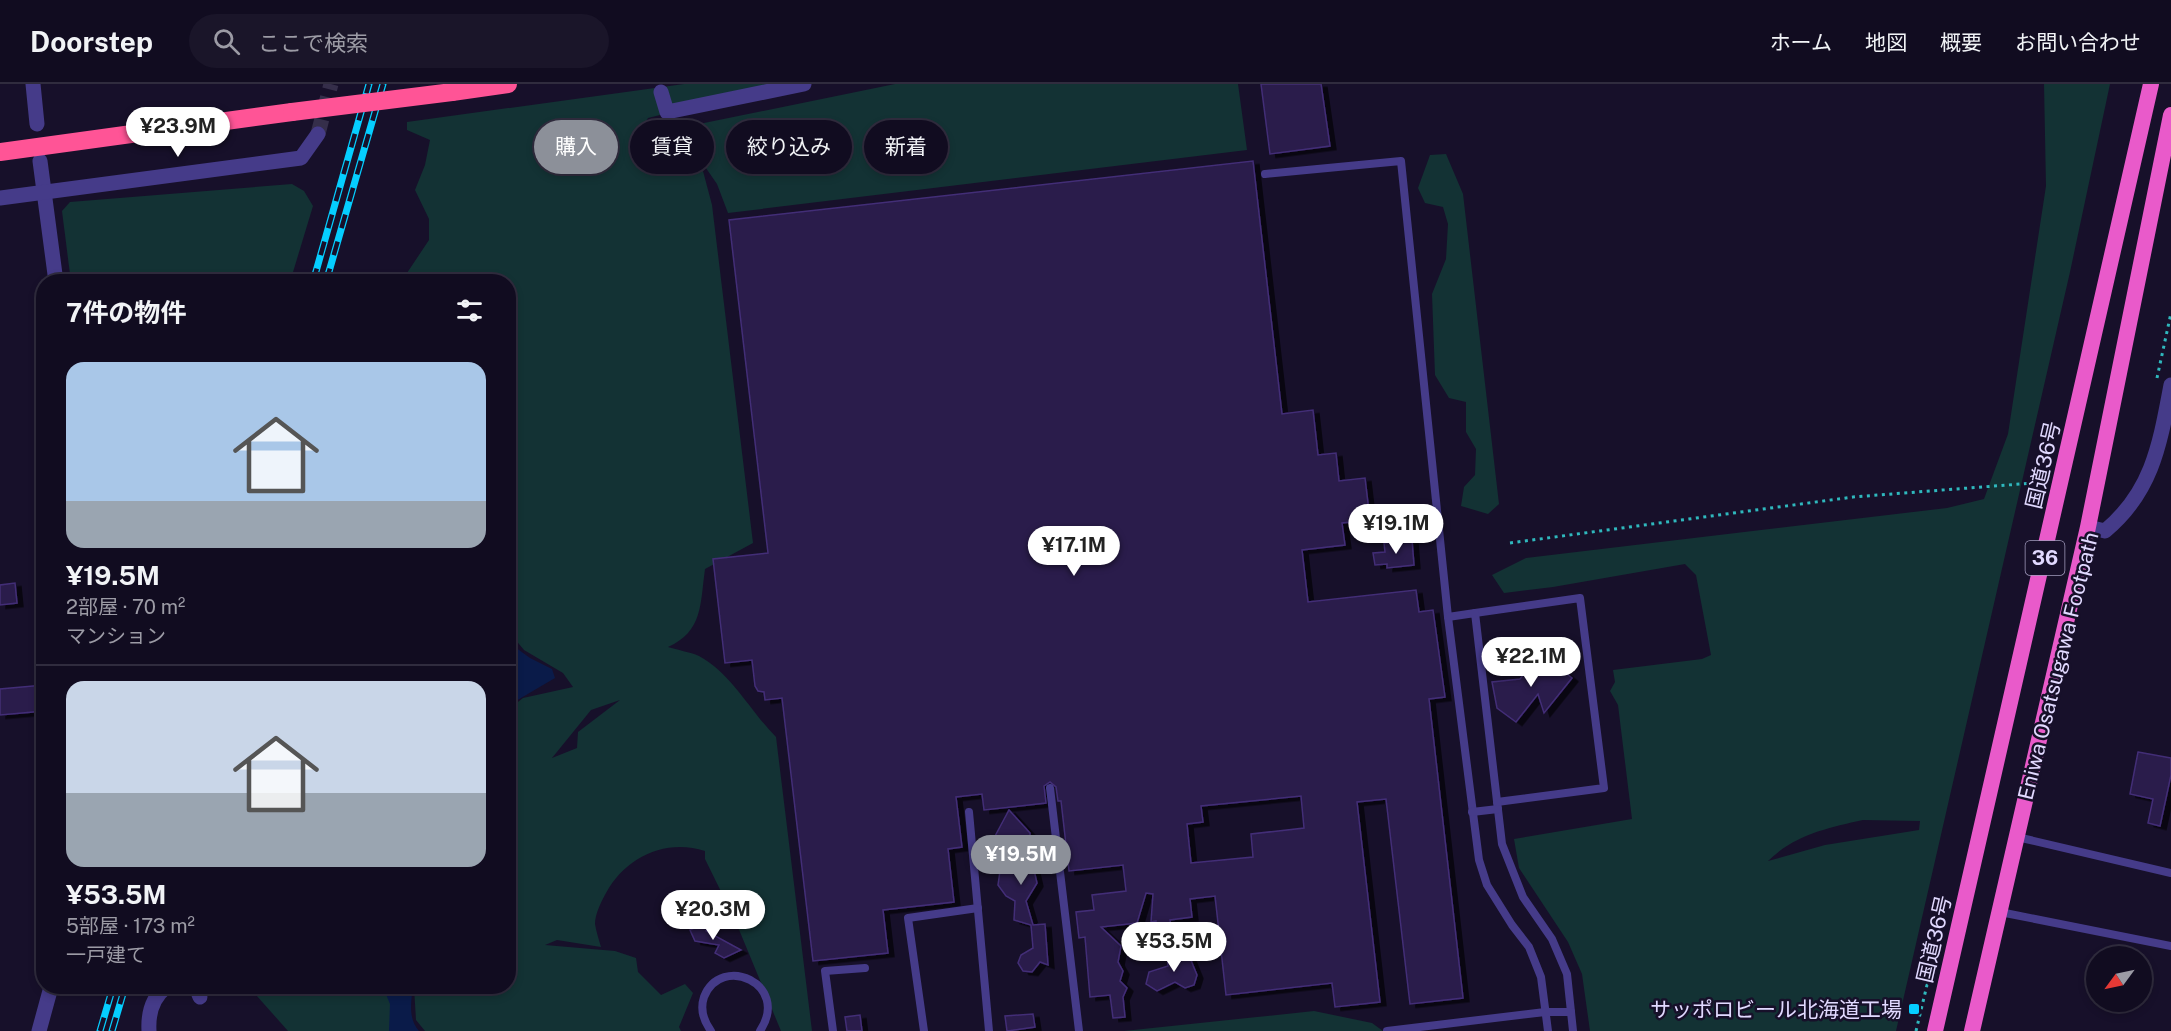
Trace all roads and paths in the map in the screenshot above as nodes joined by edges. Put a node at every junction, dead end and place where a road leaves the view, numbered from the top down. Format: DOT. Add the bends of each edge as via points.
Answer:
graph roads {
  1 [pos="33,84"];
  2 [pos="508,84"];
  3 [pos="804,84"];
  4 [pos="2151,84"];
  5 [pos="661,92"];
  6 [pos="2171,115"];
  7 [pos="37,124"];
  8 [pos="318,134"];
  9 [pos="0,152"];
  10 [pos="40,161"];
  11 [pos="2165,167"];
  12 [pos="1265,174"];
  13 [pos="46,192"];
  14 [pos="0,198"];
  15 [pos="55,274"];
  16 [pos="2171,313"];
  17 [pos="2164,383"];
  18 [pos="2062,480"];
  19 [pos="2088,527"];
  20 [pos="1510,543"];
  21 [pos="1475,613"];
  22 [pos="1448,617"];
  23 [pos="1050,788"];
  24 [pos="1497,805"];
  25 [pos="969,812"];
  26 [pos="1472,812"];
  27 [pos="2017,837"];
  28 [pos="2171,873"];
  29 [pos="978,908"];
  30 [pos="2000,912"];
  31 [pos="2171,946"];
  32 [pos="865,968"];
  33 [pos="49,994"];
  34 [pos="160,994"];
  35 [pos="1545,1012"];
  36 [pos="1571,1012"];
  37 [pos="39,1031"];
  38 [pos="149,1031"];
  39 [pos="711,1031"];
  40 [pos="760,1031"];
  41 [pos="833,1031"];
  42 [pos="924,1031"];
  43 [pos="989,1031"];
  44 [pos="1079,1031"];
  45 [pos="1386,1031"];
  46 [pos="1548,1031"];
  47 [pos="1573,1031"];
  48 [pos="1935,1031"];
  49 [pos="1972,1031"];
  1 -- 7 [label="street"];
  2 -- 9 [label="highway, bridge"];
  3 -- 5 [label="street" via="667,111"];
  4 -- 18 [label="highway, 国道36号 / 36"];
  6 -- 11 [label="highway, 36"];
  8 -- 13 [label="street" via="301,158"];
  10 -- 13 [label="street"];
  11 -- 19 [label="highway, 36"];
  12 -- 22 [label="lane" via="1401,161"];
  13 -- 14 [label="street"];
  13 -- 15 [label="street"];
  16 -- 17 [label="path"];
  17 -- 19 [label="street" via="2160,445 2150,474 2125,514 2105,531"];
  18 -- 20 [label="path" via="1853,497"];
  18 -- 48 [label="highway, 国道36号 / 36"];
  19 -- 27 [label="highway, 36"];
  21 -- 22 [label="lane"];
  21 -- 24 [label="lane"];
  21 -- 24 [label="lane" via="1580,598 1604,788"];
  22 -- 26 [label="lane"];
  23 -- 44 [label="lane"];
  24 -- 26 [label="lane"];
  24 -- 36 [label="lane" via="1502,844 1513,876 1522,897 1552,939 1567,974"];
  25 -- 29 [label="lane"];
  26 -- 35 [label="lane" via="1487,885 1529,947 1541,977"];
  27 -- 28 [label="lane"];
  27 -- 30 [label="highway, 36"];
  29 -- 42 [label="lane" via="908,918"];
  29 -- 43 [label="lane"];
  30 -- 31 [label="lane"];
  30 -- 49 [label="highway, 36"];
  32 -- 41 [label="lane" via="825,972"];
  33 -- 37 [label="street"];
  34 -- 38 [label="street" via="151,1009"];
  35 -- 36 [label="lane"];
  35 -- 45 [label="lane"];
  35 -- 46 [label="lane"];
  36 -- 47 [label="lane"];
  39 -- 40 [label="lane" via="702,1013 706,993 721,978 732,976 743,976 762,989 768,1011"];
}
